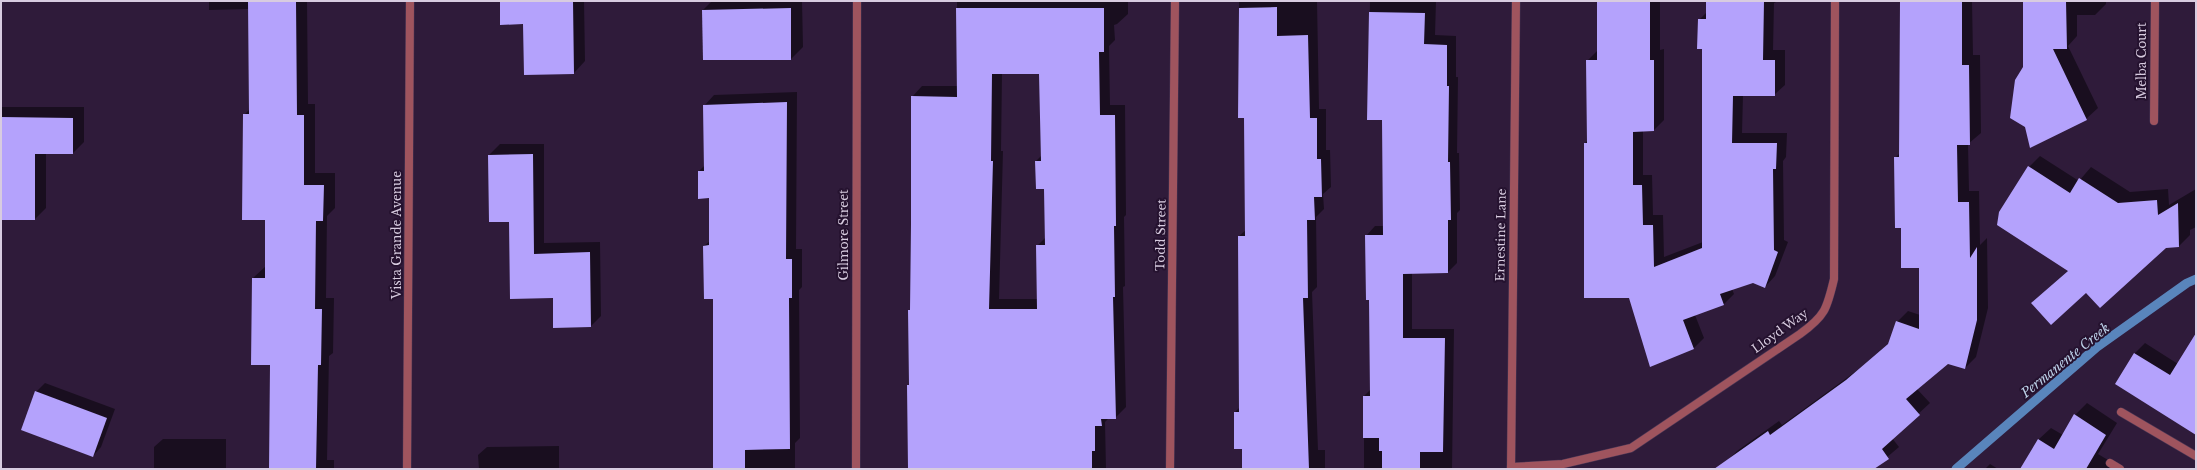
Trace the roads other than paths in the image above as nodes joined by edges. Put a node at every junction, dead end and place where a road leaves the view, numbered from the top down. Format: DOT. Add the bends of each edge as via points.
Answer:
graph roads {
  1 [pos="410,1"];
  2 [pos="857,1"];
  3 [pos="1175,1"];
  4 [pos="1516,1"];
  5 [pos="1835,1"];
  6 [pos="2154,1"];
  7 [pos="2154,121"];
  8 [pos="2121,412"];
  9 [pos="2196,456"];
  10 [pos="2110,463"];
  11 [pos="1511,468"];
  12 [pos="407,469"];
  13 [pos="856,469"];
  14 [pos="1170,469"];
  15 [pos="2120,469"];
  1 -- 12 [label="street, Vista Grande Avenue"];
  2 -- 13 [label="street, Gilmore Street"];
  3 -- 14 [label="street, Todd Street"];
  4 -- 11 [label="street, Ernestine Lane"];
  5 -- 11 [label="street, Lloyd Way" via="1834,279 1828,307 1815,323 1800,334 1631,448 1564,464"];
  6 -- 7 [label="street, Melba Court"];
  8 -- 9 [label="street"];
  10 -- 15 [label="street"];
}
